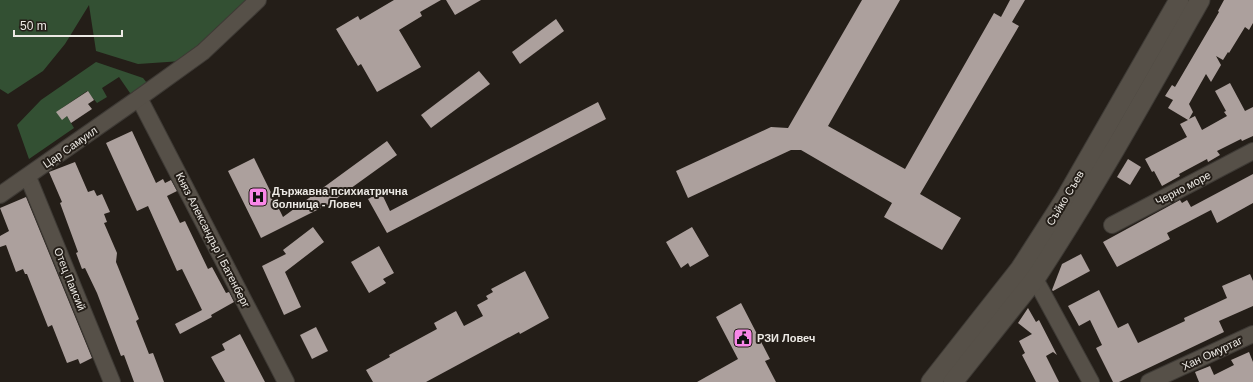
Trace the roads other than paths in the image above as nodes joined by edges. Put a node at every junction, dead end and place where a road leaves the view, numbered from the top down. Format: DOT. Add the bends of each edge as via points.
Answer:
graph roads {
  1 [pos="258,0"];
  2 [pos="1179,0"];
  3 [pos="1200,0"];
  4 [pos="140,98"];
  5 [pos="1253,151"];
  6 [pos="28,176"];
  7 [pos="0,194"];
  8 [pos="1112,225"];
  9 [pos="1028,274"];
  10 [pos="1253,334"];
  11 [pos="112,382"];
  12 [pos="286,382"];
  13 [pos="931,382"];
  14 [pos="953,382"];
  15 [pos="1091,382"];
  16 [pos="1149,382"];
  1 -- 4 [label="street, Цар Самуил" via="203,52"];
  2 -- 9 [label="street, Съйко Съев" via="1065,199"];
  3 -- 9 [label="street, Съйко Съев" via="1085,200"];
  4 -- 6 [label="street, Цар Самуил"];
  4 -- 12 [label="street, Княз Александър I Батенберг"];
  5 -- 8 [label="street, Черно море"];
  6 -- 7 [label="street, Цар Самуил"];
  6 -- 11 [label="street, Отец Паисий"];
  9 -- 13 [label="street, Съйко Съев"];
  9 -- 14 [label="street, Съйко Съев"];
  9 -- 15 [label="street"];
  10 -- 16 [label="street, Хан Омуртаг"];
}
